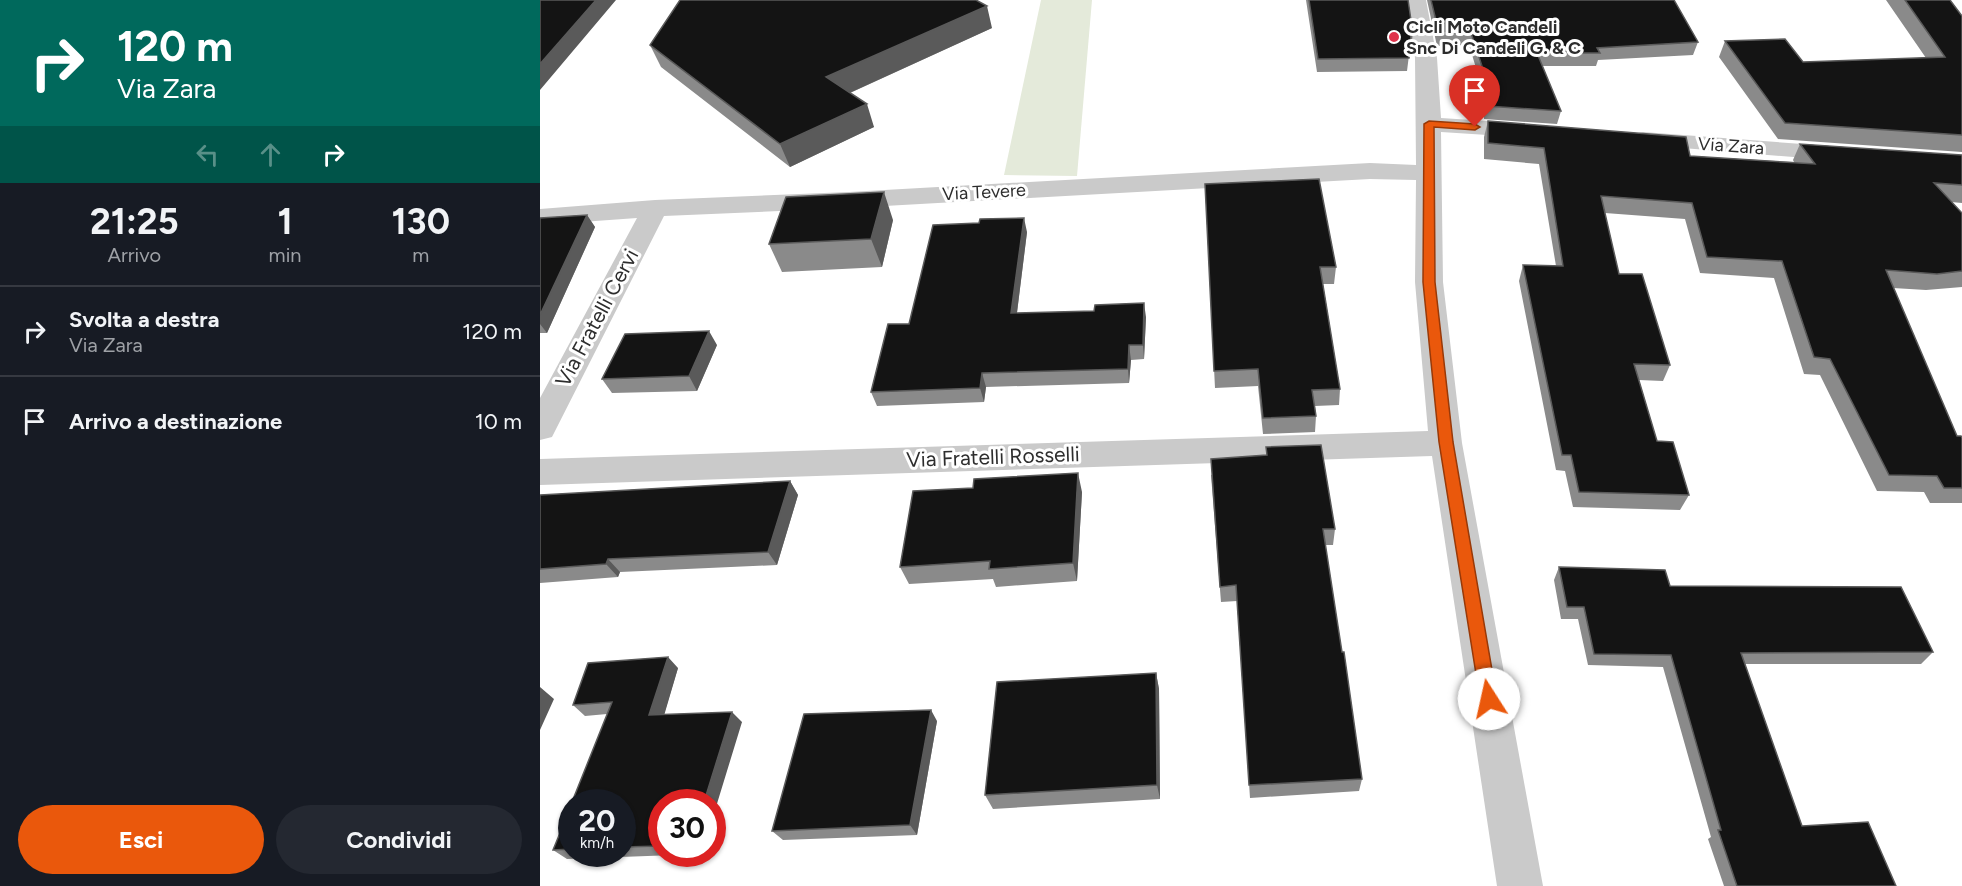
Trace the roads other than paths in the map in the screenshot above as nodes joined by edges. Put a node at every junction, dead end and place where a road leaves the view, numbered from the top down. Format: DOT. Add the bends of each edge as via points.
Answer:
graph roads {
  1 [pos="1416,0"];
  2 [pos="1429,124"];
  3 [pos="1559,133"];
  4 [pos="1618,138"];
  5 [pos="1867,156"];
  6 [pos="1428,173"];
  7 [pos="655,208"];
  8 [pos="540,217"];
  9 [pos="540,428"];
  10 [pos="1446,442"];
  11 [pos="540,472"];
  12 [pos="1513,886"];
  1 -- 2 [label="street" via="1426,58"];
  2 -- 3 [label="street"];
  2 -- 6 [label="street"];
  4 -- 5 [label="street, Via Zara"];
  6 -- 7 [label="street, Via Tevere" via="1370,171"];
  6 -- 10 [label="street" via="1429,282"];
  7 -- 8 [label="street, Via Tevere"];
  7 -- 9 [label="street, Via Fratelli Cervi"];
  10 -- 11 [label="street, Via Fratelli Rosselli"];
  10 -- 12 [label="street"];
}
